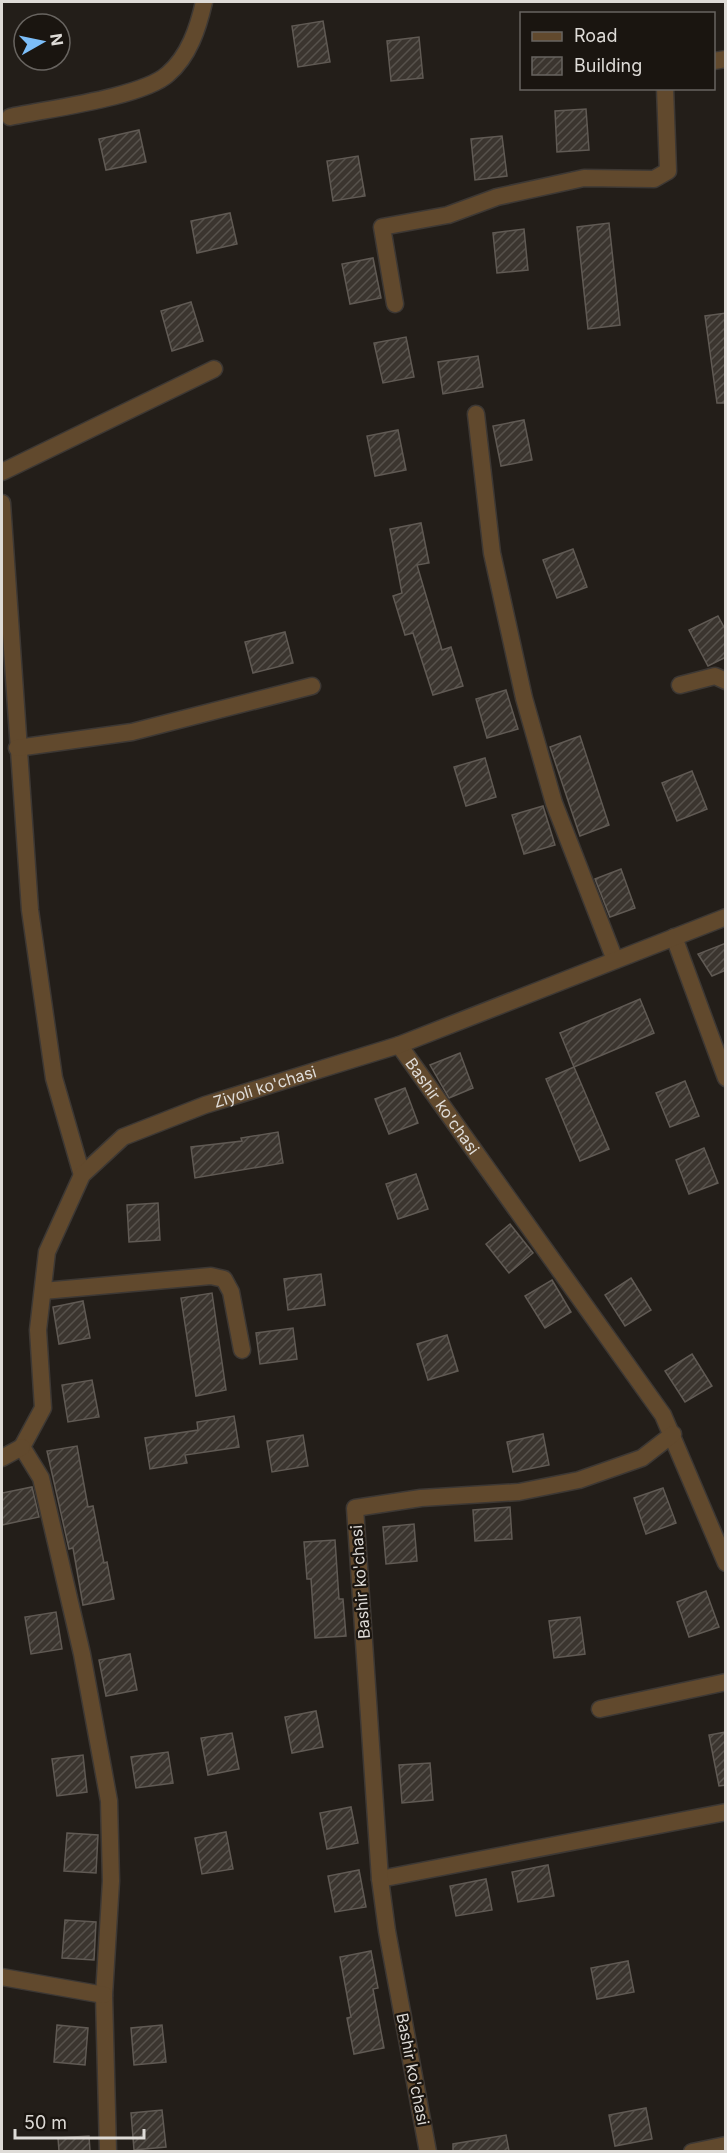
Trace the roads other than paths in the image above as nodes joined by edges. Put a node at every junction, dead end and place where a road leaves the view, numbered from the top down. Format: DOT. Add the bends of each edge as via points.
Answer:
graph roads {
  1 [pos="204,2"];
  2 [pos="665,90"];
  3 [pos="10,117"];
  4 [pos="395,304"];
  5 [pos="214,369"];
  6 [pos="476,414"];
  7 [pos="2,472"];
  8 [pos="2,503"];
  9 [pos="726,681"];
  10 [pos="680,685"];
  11 [pos="312,686"];
  12 [pos="17,748"];
  13 [pos="726,916"];
  14 [pos="674,937"];
  15 [pos="615,960"];
  16 [pos="399,1045"];
  17 [pos="726,1078"];
  18 [pos="82,1175"];
  19 [pos="43,1291"];
  20 [pos="242,1350"];
  21 [pos="673,1434"];
  22 [pos="22,1447"];
  23 [pos="2,1458"];
  24 [pos="726,1563"];
  25 [pos="726,1682"];
  26 [pos="600,1708"];
  27 [pos="726,1812"];
  28 [pos="380,1879"];
  29 [pos="2,1977"];
  30 [pos="104,1995"];
  31 [pos="726,2145"];
  32 [pos="108,2151"];
  33 [pos="428,2151"];
  34 [pos="692,2151"];
  1 -- 3 [label="street" via="184,56 167,76 138,90"];
  2 -- 4 [label="street" via="668,171 654,179 584,178 497,196 448,215 382,227"];
  5 -- 7 [label="street"];
  6 -- 15 [label="street" via="492,553 524,698 554,803"];
  8 -- 12 [label="street"];
  9 -- 10 [label="street" via="715,676"];
  11 -- 12 [label="street" via="132,732"];
  12 -- 18 [label="street" via="30,910 54,1078"];
  13 -- 14 [label="street, Ziyoli ko'chasi"];
  14 -- 15 [label="street, Ziyoli ko'chasi"];
  14 -- 17 [label="street"];
  15 -- 16 [label="street, Ziyoli ko'chasi"];
  16 -- 18 [label="street, Ziyoli ko'chasi" via="205,1105 123,1137"];
  16 -- 21 [label="street, Bashir ko'chasi" via="663,1414"];
  18 -- 19 [label="street, Ziyoli ko'chasi" via="47,1252"];
  19 -- 20 [label="street" via="211,1276 224,1279 231,1292"];
  19 -- 22 [label="street, Ziyoli ko'chasi" via="38,1330 43,1408"];
  21 -- 24 [label="street, Bashir ko'chasi"];
  21 -- 28 [label="street, Bashir ko'chasi" via="642,1458 579,1480 519,1492 421,1498 355,1508"];
  22 -- 23 [label="street"];
  22 -- 30 [label="street" via="41,1478 82,1654 109,1801 111,1881"];
  25 -- 26 [label="street"];
  27 -- 28 [label="street"];
  28 -- 33 [label="street, Bashir ko'chasi"];
  29 -- 30 [label="street"];
  30 -- 32 [label="street"];
  31 -- 34 [label="street"];
}
